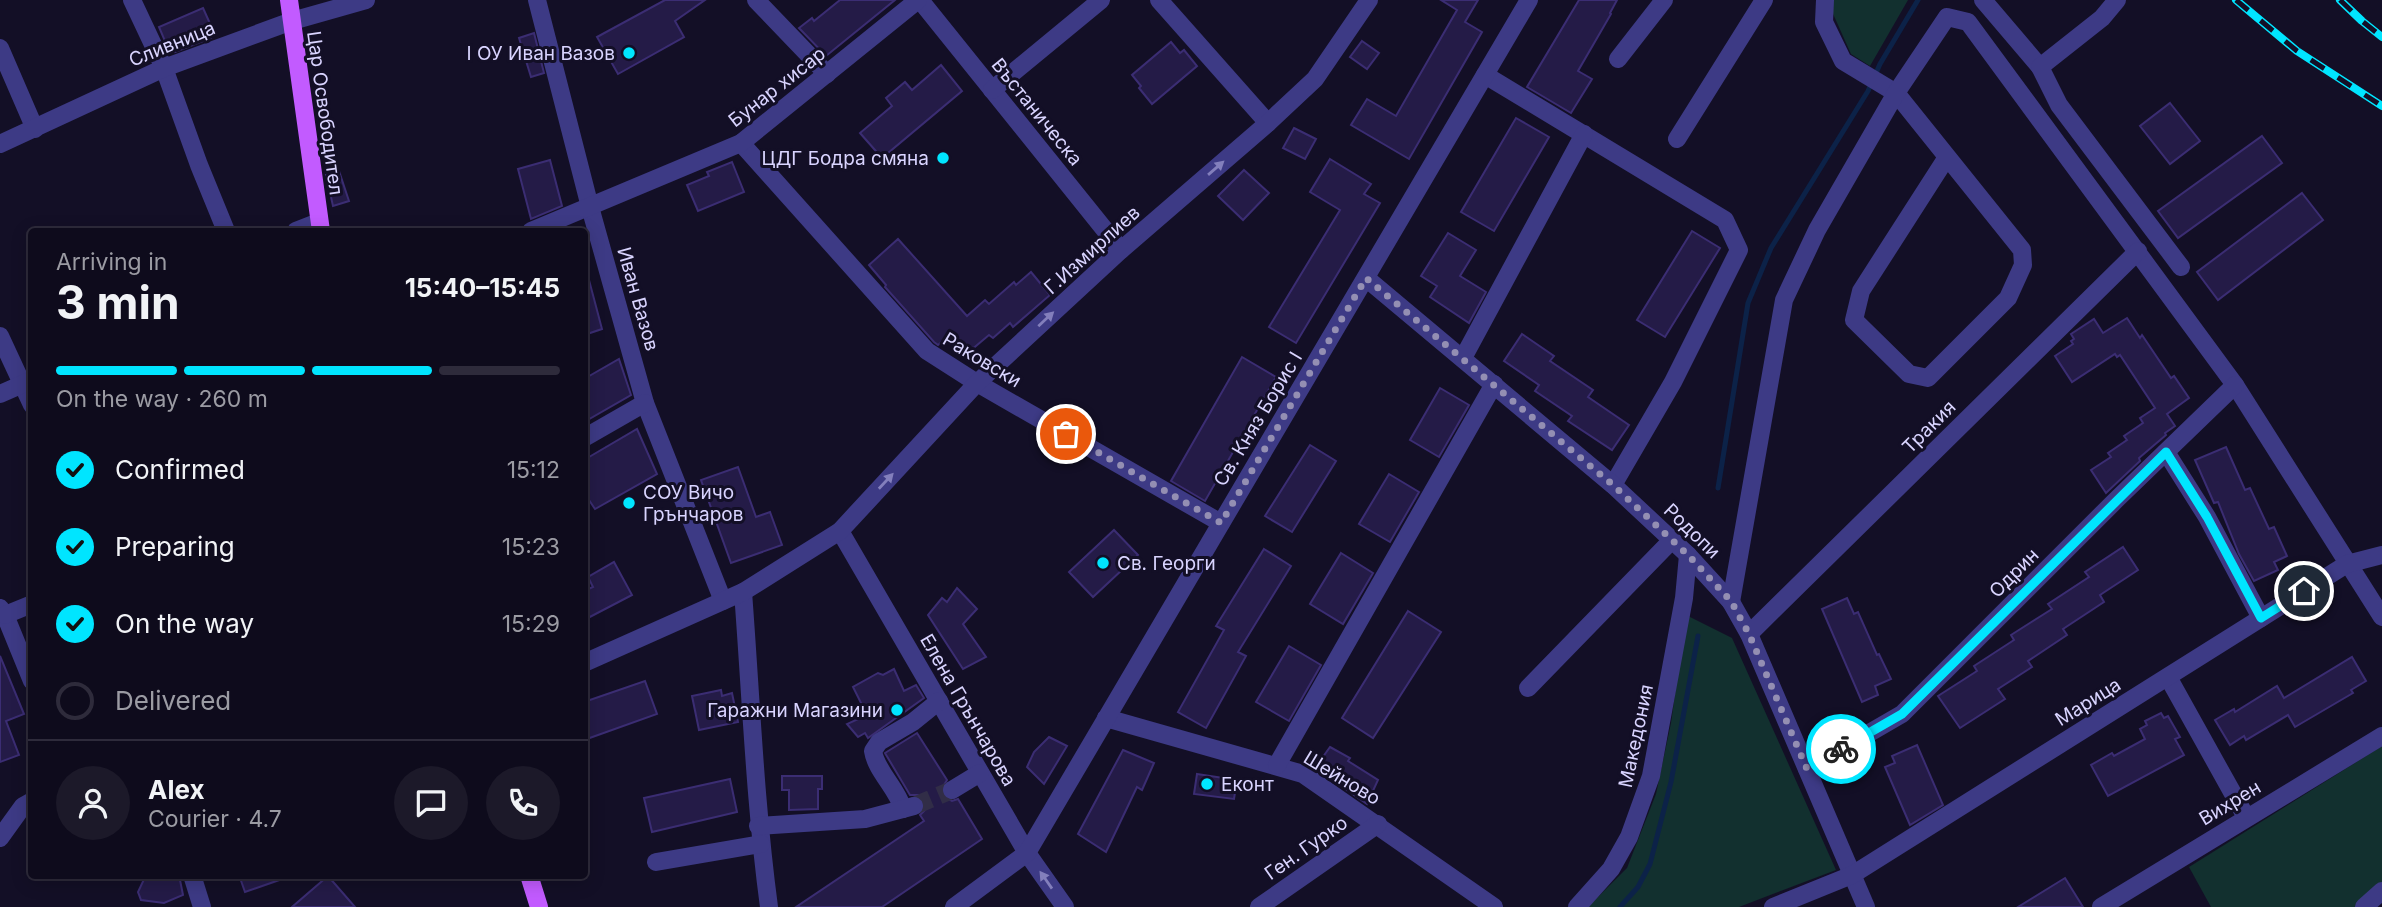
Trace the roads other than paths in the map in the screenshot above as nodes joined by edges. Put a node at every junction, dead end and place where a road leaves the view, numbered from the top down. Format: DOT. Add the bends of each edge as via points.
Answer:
graph roads {
  1 [pos="132,0"];
  2 [pos="289,0"];
  3 [pos="366,0"];
  4 [pos="537,0"];
  5 [pos="756,0"];
  6 [pos="919,0"];
  7 [pos="1101,0"];
  8 [pos="1159,0"];
  9 [pos="1369,0"];
  10 [pos="1529,0"];
  11 [pos="1664,0"];
  12 [pos="1764,0"];
  13 [pos="1825,0"];
  14 [pos="1981,0"];
  15 [pos="2117,0"];
  16 [pos="292,22"];
  17 [pos="1968,22"];
  18 [pos="0,48"];
  19 [pos="1618,59"];
  20 [pos="2040,67"];
  21 [pos="164,68"];
  22 [pos="827,74"];
  23 [pos="1485,75"];
  24 [pos="992,90"];
  25 [pos="1896,93"];
  26 [pos="1268,123"];
  27 [pos="34,129"];
  28 [pos="1584,134"];
  29 [pos="1677,139"];
  30 [pos="0,144"];
  31 [pos="741,144"];
  32 [pos="1947,156"];
  33 [pos="590,207"];
  34 [pos="320,226"];
  35 [pos="225,228"];
  36 [pos="538,228"];
  37 [pos="1121,250"];
  38 [pos="2138,251"];
  39 [pos="2181,267"];
  40 [pos="1366,278"];
  41 [pos="0,336"];
  42 [pos="1463,358"];
  43 [pos="27,382"];
  44 [pos="977,383"];
  45 [pos="1494,384"];
  46 [pos="2235,385"];
  47 [pos="0,394"];
  48 [pos="645,403"];
  49 [pos="588,436"];
  50 [pos="2166,452"];
  51 [pos="1613,485"];
  52 [pos="1221,523"];
  53 [pos="840,531"];
  54 [pos="1672,540"];
  55 [pos="1688,555"];
  56 [pos="2382,555"];
  57 [pos="2347,564"];
  58 [pos="743,592"];
  59 [pos="723,601"];
  60 [pos="1731,601"];
  61 [pos="28,605"];
  62 [pos="3,611"];
  63 [pos="2382,617"];
  64 [pos="2261,618"];
  65 [pos="1749,634"];
  66 [pos="588,661"];
  67 [pos="28,671"];
  68 [pos="2168,677"];
  69 [pos="1528,688"];
  70 [pos="939,701"];
  71 [pos="1106,718"];
  72 [pos="2382,736"];
  73 [pos="1277,765"];
  74 [pos="1807,769"];
  75 [pos="980,773"];
  76 [pos="952,790"];
  77 [pos="28,803"];
  78 [pos="2246,817"];
  79 [pos="1378,824"];
  80 [pos="759,835"];
  81 [pos="0,838"];
  82 [pos="1027,853"];
  83 [pos="656,862"];
  84 [pos="1852,875"];
  85 [pos="193,879"];
  86 [pos="530,879"];
  87 [pos="2382,891"];
  88 [pos="202,907"];
  89 [pos="539,907"];
  90 [pos="769,907"];
  91 [pos="954,907"];
  92 [pos="1065,907"];
  93 [pos="1259,907"];
  94 [pos="1494,907"];
  95 [pos="1577,907"];
  96 [pos="1773,907"];
  97 [pos="1866,907"];
  98 [pos="2101,907"];
  99 [pos="2364,907"];
  1 -- 21 [label="street"];
  2 -- 16 [label="main road, Цар Освободител"];
  3 -- 16 [label="street, Сливница"];
  4 -- 33 [label="street, Иван Вазов"];
  5 -- 22 [label="street"];
  6 -- 22 [label="street, Бунар хисар"];
  6 -- 24 [label="street, Въстаническа"];
  7 -- 24 [label="street"];
  8 -- 26 [label="street"];
  9 -- 26 [label="street, Г.Измирлиев" via="1315,79"];
  10 -- 23 [label="street, Св. Княз Борис I"];
  11 -- 19 [label="street"];
  12 -- 29 [label="street"];
  13 -- 25 [label="street" via="1824,22 1843,61"];
  14 -- 17 [label="street"];
  14 -- 20 [label="street"];
  15 -- 20 [label="street" via="2102,18"];
  16 -- 21 [label="street, Сливница"];
  16 -- 34 [label="main road, Цар Освободител"];
  17 -- 25 [label="street" via="1947,18"];
  17 -- 38 [label="street"];
  18 -- 27 [label="street"];
  20 -- 39 [label="street" via="2059,105"];
  21 -- 27 [label="street, Сливница"];
  21 -- 35 [label="street"];
  22 -- 31 [label="street, Бунар хисар"];
  23 -- 28 [label="street"];
  23 -- 40 [label="street, Св. Княз Борис I"];
  24 -- 37 [label="street, Въстаническа"];
  25 -- 32 [label="street"];
  25 -- 60 [label="street" via="1817,230 1784,300"];
  37 -- 26 [label="street, Г.Измирлиев, one-way"];
  27 -- 30 [label="street, Сливница"];
  28 -- 42 [label="street"];
  28 -- 51 [label="street" via="1725,220 1739,250 1673,382"];
  31 -- 33 [label="street, Бунар хисар"];
  31 -- 44 [label="street, Раковски" via="927,351"];
  32 -- 32 [label="street" via="1861,291 1854,320 1909,374 1928,378 2008,298 2023,265 2022,250"];
  33 -- 36 [label="street, Бунар хисар"];
  33 -- 48 [label="street, Иван Вазов"];
  44 -- 37 [label="street, Г.Измирлиев, one-way"];
  38 -- 46 [label="street"];
  38 -- 65 [label="street, Тракия"];
  40 -- 42 [label="street, Родопи"];
  40 -- 52 [label="street, Св. Княз Борис I"];
  41 -- 43 [label="street"];
  42 -- 45 [label="street, Родопи"];
  43 -- 47 [label="street"];
  44 -- 52 [label="street, Раковски"];
  53 -- 44 [label="street, Г.Измирлиев, one-way"];
  45 -- 51 [label="street, Родопи"];
  45 -- 73 [label="street"];
  46 -- 50 [label="street, Одрин"];
  46 -- 57 [label="street"];
  48 -- 49 [label="street"];
  48 -- 59 [label="street, Иван Вазов"];
  50 -- 64 [label="street"];
  50 -- 74 [label="street, Одрин" via="1902,714"];
  51 -- 54 [label="street, Родопи"];
  52 -- 71 [label="street, Св. Княз Борис I"];
  53 -- 58 [label="street, Г.Измирлиев"];
  53 -- 70 [label="street, Елена Грънчарова"];
  54 -- 55 [label="street, Родопи"];
  54 -- 69 [label="street"];
  55 -- 60 [label="street, Родопи"];
  55 -- 95 [label="street, Македония" via="1651,776 1629,837 1611,869"];
  56 -- 57 [label="street, Марица"];
  57 -- 63 [label="street"];
  57 -- 64 [label="street, Марица"];
  58 -- 59 [label="street, Г.Измирлиев"];
  58 -- 80 [label="street"];
  59 -- 66 [label="street, Г.Измирлиев"];
  60 -- 65 [label="street, Родопи"];
  61 -- 62 [label="street"];
  62 -- 67 [label="street"];
  64 -- 68 [label="street, Марица"];
  65 -- 74 [label="street, Родопи"];
  68 -- 78 [label="street"];
  68 -- 84 [label="street, Марица"];
  70 -- 75 [label="street, Елена Грънчарова"];
  70 -- 80 [label="street" via="879,742 873,751 874,760 909,808"];
  71 -- 73 [label="street, Шейново"];
  71 -- 82 [label="street, Св. Княз Борис I"];
  72 -- 78 [label="street, Вихрен"];
  73 -- 79 [label="street, Шейново" via="1303,774"];
  74 -- 84 [label="street, Родопи"];
  75 -- 76 [label="street"];
  75 -- 82 [label="street, Елена Грънчарова"];
  77 -- 81 [label="street"];
  78 -- 98 [label="street, Вихрен"];
  79 -- 93 [label="street, Ген. Гурко"];
  79 -- 94 [label="street, Шейново"];
  80 -- 83 [label="street"];
  80 -- 90 [label="street"];
  82 -- 91 [label="street, Св. Княз Борис I"];
  92 -- 82 [label="street, Елена Грънчарова, one-way"];
  84 -- 96 [label="street, Марица"];
  84 -- 97 [label="street, Родопи"];
  85 -- 88 [label="street"];
  86 -- 89 [label="main road"];
  87 -- 99 [label="street"];
}
